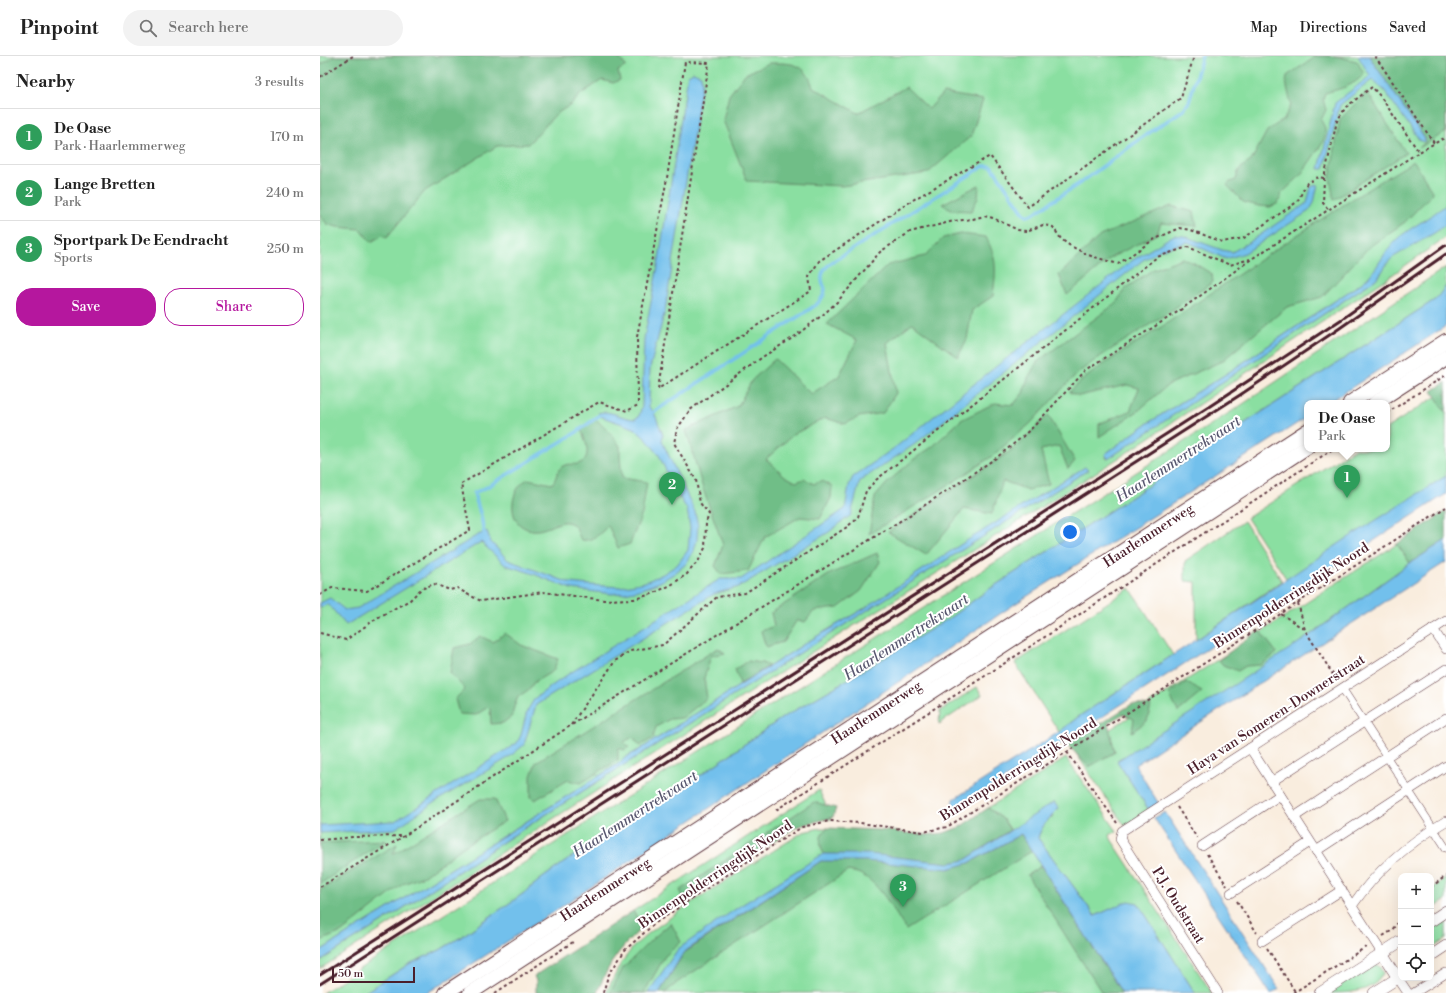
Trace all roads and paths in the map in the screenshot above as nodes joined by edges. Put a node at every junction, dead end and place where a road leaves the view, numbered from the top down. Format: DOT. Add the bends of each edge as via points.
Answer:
graph roads {
  1 [pos="353,56"];
  2 [pos="1194,56"];
  3 [pos="1375,56"];
  4 [pos="320,77"];
  5 [pos="1446,137"];
  6 [pos="1434,143"];
  7 [pos="1419,152"];
  8 [pos="1324,178"];
  9 [pos="1329,210"];
  10 [pos="1253,258"];
  11 [pos="1446,341"];
  12 [pos="1446,357"];
  13 [pos="1446,375"];
  14 [pos="1355,400"];
  15 [pos="1380,400"];
  16 [pos="1390,412"];
  17 [pos="1304,433"];
  18 [pos="1304,449"];
  19 [pos="1328,452"];
  20 [pos="1446,507"];
  21 [pos="320,595"];
  22 [pos="1297,603"];
  23 [pos="1281,614"];
  24 [pos="1446,621"];
  25 [pos="1433,629"];
  26 [pos="1305,630"];
  27 [pos="320,633"];
  28 [pos="1446,649"];
  29 [pos="1446,669"];
  30 [pos="1342,688"];
  31 [pos="1446,718"];
  32 [pos="1361,725"];
  33 [pos="570,726"];
  34 [pos="1250,748"];
  35 [pos="1067,752"];
  36 [pos="1383,759"];
  37 [pos="1446,766"];
  38 [pos="1272,782"];
  39 [pos="1409,790"];
  40 [pos="1280,795"];
  41 [pos="771,813"];
  42 [pos="1294,817"];
  43 [pos="1446,821"];
  44 [pos="1433,828"];
  45 [pos="1122,831"];
  46 [pos="404,836"];
  47 [pos="320,840"];
  48 [pos="1310,842"];
  49 [pos="1202,846"];
  50 [pos="1446,848"];
  51 [pos="1316,850"];
  52 [pos="1446,876"];
  53 [pos="1434,885"];
  54 [pos="320,887"];
  55 [pos="1342,890"];
  56 [pos="1231,893"];
  57 [pos="1352,906"];
  58 [pos="1446,911"];
  59 [pos="1434,919"];
  60 [pos="1398,923"];
  61 [pos="1262,941"];
  62 [pos="573,942"];
  63 [pos="1374,942"];
  64 [pos="1398,943"];
  65 [pos="1446,946"];
  66 [pos="1382,953"];
  67 [pos="1434,954"];
  68 [pos="1446,973"];
  69 [pos="1398,976"];
  70 [pos="1398,978"];
  71 [pos="1401,981"];
  72 [pos="445,993"];
  73 [pos="470,993"];
  74 [pos="496,993"];
  75 [pos="603,993"];
  76 [pos="1218,993"];
  77 [pos="1293,993"];
  78 [pos="1320,993"];
  79 [pos="1374,993"];
  80 [pos="1408,993"];
  81 [pos="1414,993"];
  1 -- 4 [label="path"];
  2 -- 21 [label="path" via="1181,98 1028,207 990,156 916,198 819,261 809,277 811,291 658,389 709,63 684,62 667,178 637,337 638,405 627,411 599,402 461,484 470,530 367,591 332,588"];
  3 -- 6 [label="path"];
  5 -- 6 [label="path"];
  6 -- 7 [label="path"];
  7 -- 8 [label="path" via="1372,87 1346,107 1337,121"];
  7 -- 9 [label="path"];
  8 -- 9 [label="path" via="1323,203"];
  8 -- 27 [label="path" via="1318,177 1307,183 1297,202 1244,238 1222,242 1180,228 1153,240 1118,264 1069,245 1053,228 1043,225 1026,231 1018,230 984,216 910,232 880,252 825,313 690,410 677,429 674,443 696,480 700,503 709,514 705,548 687,574 671,585 634,599 604,600 543,592 480,601 458,588 450,590 434,584 421,589 410,600 377,618 346,640"];
  9 -- 10 [label="path"];
  10 -- 33 [label="path" via="1179,311 1086,370 1036,425 996,458 913,513"];
  10 -- 33 [label="path" via="1230,265 1188,247 1157,257 876,480 866,491 858,517 847,527 745,593 717,597 662,645 630,651 615,661"];
  11 -- 14 [label="main road"];
  12 -- 15 [label="main road"];
  13 -- 16 [label="path"];
  17 -- 72 [label="main road, Haarlemmerweg"];
  18 -- 73 [label="main road, Haarlemmerweg"];
  19 -- 41 [label="path, Haarlemmerweg"];
  20 -- 22 [label="path, Binnenpolderringdijk Noord"];
  22 -- 23 [label="path, Binnenpolderringdijk Noord"];
  22 -- 26 [label="path"];
  23 -- 26 [label="path"];
  23 -- 35 [label="path, Binnenpolderringdijk Noord"];
  24 -- 25 [label="street, Haya van Someren-Downerstraat"];
  25 -- 28 [label="street"];
  25 -- 30 [label="street, Haya van Someren-Downerstraat"];
  26 -- 30 [label="path"];
  29 -- 32 [label="street"];
  30 -- 32 [label="street"];
  30 -- 34 [label="street, Haya van Someren-Downerstraat"];
  31 -- 36 [label="street"];
  32 -- 36 [label="street"];
  32 -- 38 [label="street"];
  33 -- 46 [label="path"];
  34 -- 38 [label="street"];
  34 -- 45 [label="street, Haya van Someren-Downerstraat"];
  35 -- 45 [label="path"];
  35 -- 75 [label="path, Binnenpolderringdijk Noord" via="947,827 923,832 829,821 802,827 654,924 625,950 608,976"];
  36 -- 39 [label="street"];
  36 -- 42 [label="street"];
  37 -- 39 [label="street"];
  38 -- 40 [label="street"];
  39 -- 44 [label="street"];
  39 -- 51 [label="street"];
  40 -- 42 [label="street"];
  40 -- 49 [label="street"];
  42 -- 48 [label="street"];
  43 -- 44 [label="street"];
  44 -- 50 [label="street"];
  44 -- 57 [label="street" via="1408,846 1381,871"];
  45 -- 76 [label="street, P.J. Oudstraat" via="1120,839"];
  46 -- 47 [label="path"];
  46 -- 54 [label="path"];
  48 -- 51 [label="street"];
  48 -- 56 [label="street"];
  51 -- 55 [label="street"];
  52 -- 53 [label="path"];
  55 -- 57 [label="street"];
  55 -- 61 [label="street"];
  57 -- 63 [label="street"];
  58 -- 59 [label="street"];
  60 -- 63 [label="path" via="1391,931"];
  62 -- 74 [label="path, Haarlemmerweg"];
  63 -- 66 [label="street"];
  63 -- 77 [label="path"];
  64 -- 66 [label="street"];
  65 -- 67 [label="street"];
  66 -- 69 [label="street"];
  66 -- 78 [label="street"];
  68 -- 81 [label="street"];
  70 -- 79 [label="street"];
  71 -- 80 [label="street"];
}
